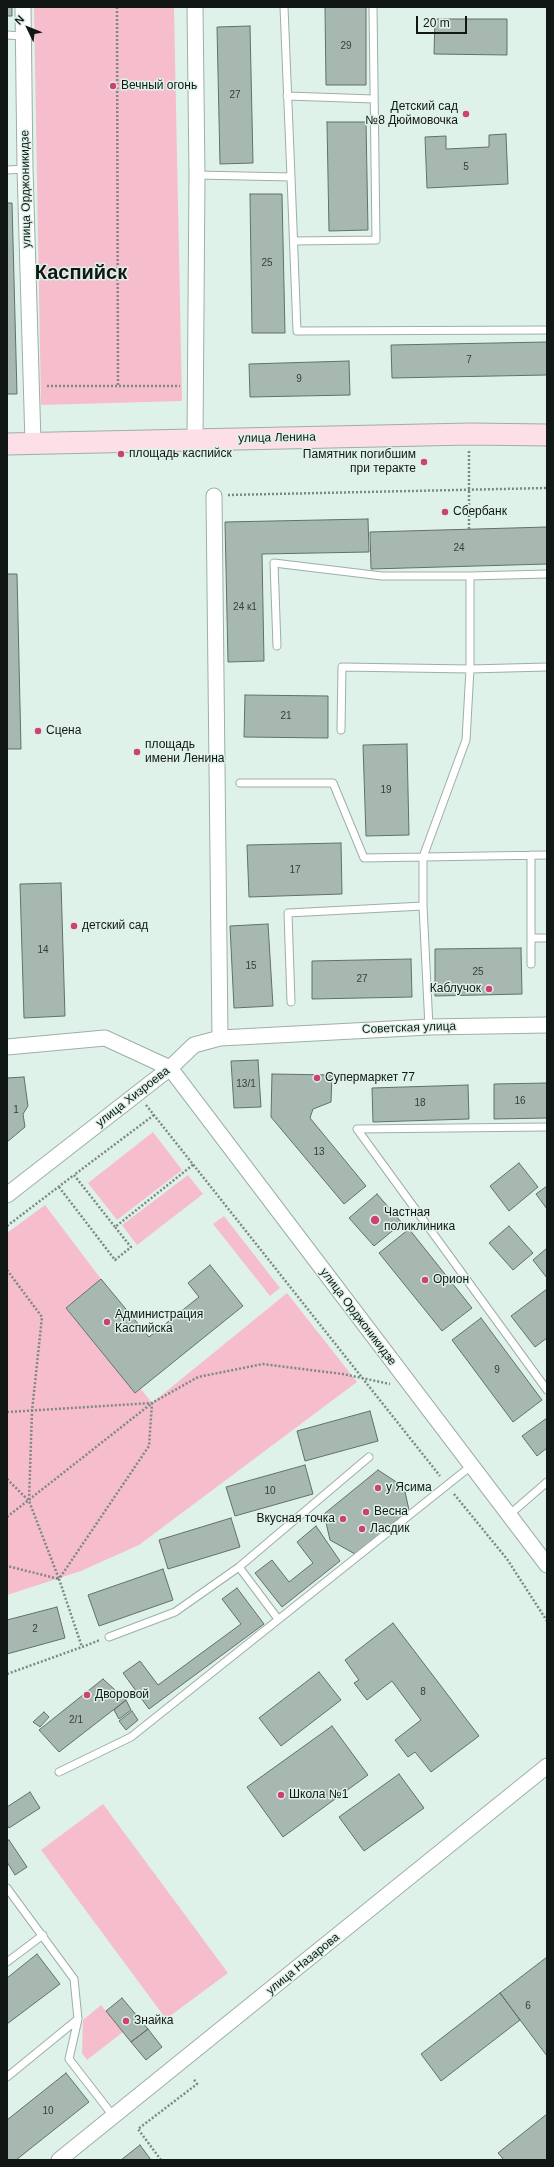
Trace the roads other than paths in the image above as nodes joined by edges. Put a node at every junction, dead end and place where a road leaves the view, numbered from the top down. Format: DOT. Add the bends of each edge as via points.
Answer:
graph roads {
  1 [pos="23,7"];
  2 [pos="195,7"];
  3 [pos="284,7"];
  4 [pos="373,7"];
  5 [pos="7,35"];
  6 [pos="22,36"];
  7 [pos="288,96"];
  8 [pos="374,99"];
  9 [pos="25,169"];
  10 [pos="7,170"];
  11 [pos="197,175"];
  12 [pos="291,177"];
  13 [pos="294,241"];
  14 [pos="547,330"];
  15 [pos="547,435"];
  16 [pos="195,439"];
  17 [pos="7,444"];
  18 [pos="32,444"];
  19 [pos="214,496"];
  20 [pos="547,574"];
  21 [pos="470,576"];
  22 [pos="277,646"];
  23 [pos="547,667"];
  24 [pos="470,669"];
  25 [pos="341,730"];
  26 [pos="240,783"];
  27 [pos="547,854"];
  28 [pos="531,855"];
  29 [pos="423,857"];
  30 [pos="423,906"];
  31 [pos="531,938"];
  32 [pos="547,938"];
  33 [pos="531,964"];
  34 [pos="291,1002"];
  35 [pos="547,1025"];
  36 [pos="429,1027"];
  37 [pos="272,1036"];
  38 [pos="220,1038"];
  39 [pos="7,1047"];
  40 [pos="170,1068"];
  41 [pos="547,1127"];
  42 [pos="7,1195"];
  43 [pos="547,1390"];
  44 [pos="369,1457"];
  45 [pos="471,1466"];
  46 [pos="547,1482"];
  47 [pos="509,1515"];
  48 [pos="547,1566"];
  49 [pos="239,1567"];
  50 [pos="278,1619"];
  51 [pos="109,1637"];
  52 [pos="547,1766"];
  53 [pos="59,1772"];
  54 [pos="7,1888"];
  55 [pos="43,1935"];
  56 [pos="7,1962"];
  57 [pos="78,2019"];
  58 [pos="7,2077"];
  59 [pos="114,2117"];
  60 [pos="59,2160"];
  1 -- 6 [label="street, улица Орджоникидзе"];
  2 -- 11 [label="street"];
  3 -- 7 [label="lane"];
  4 -- 8 [label="lane"];
  5 -- 6 [label="lane"];
  6 -- 9 [label="street, улица Орджоникидзе"];
  7 -- 8 [label="lane"];
  7 -- 12 [label="lane"];
  8 -- 13 [label="lane" via="376,240"];
  9 -- 10 [label="lane"];
  9 -- 18 [label="street, улица Орджоникидзе"];
  11 -- 12 [label="lane"];
  11 -- 16 [label="street"];
  12 -- 13 [label="lane"];
  13 -- 14 [label="lane" via="297,331"];
  15 -- 16 [label="street, улица Ленина"];
  16 -- 18 [label="street, улица Ленина"];
  17 -- 18 [label="street, улица Ленина"];
  19 -- 38 [label="street"];
  20 -- 21 [label="lane"];
  21 -- 22 [label="lane" via="382,576 274,563"];
  21 -- 24 [label="lane"];
  23 -- 24 [label="lane"];
  24 -- 25 [label="lane" via="342,668"];
  24 -- 29 [label="lane" via="466,740"];
  26 -- 29 [label="lane" via="333,783 364,858"];
  27 -- 28 [label="lane"];
  28 -- 29 [label="lane"];
  28 -- 31 [label="lane"];
  29 -- 30 [label="lane"];
  30 -- 34 [label="lane" via="288,913"];
  30 -- 36 [label="lane"];
  31 -- 32 [label="lane"];
  31 -- 33 [label="lane"];
  35 -- 36 [label="street, Советская улица"];
  36 -- 37 [label="street, Советская улица"];
  37 -- 38 [label="street, улица Хизроева"];
  38 -- 40 [label="street, улица Хизроева" via="194,1046"];
  39 -- 40 [label="street" via="105,1038"];
  40 -- 42 [label="street, улица Хизроева"];
  40 -- 45 [label="street, улица Орджоникидзе"];
  41 -- 43 [label="lane" via="357,1129"];
  44 -- 49 [label="lane"];
  45 -- 47 [label="street, улица Орджоникидзе"];
  45 -- 50 [label="lane"];
  46 -- 47 [label="lane"];
  47 -- 48 [label="street, улица Орджоникидзе"];
  49 -- 50 [label="lane"];
  49 -- 51 [label="lane" via="176,1612"];
  50 -- 53 [label="lane" via="131,1737"];
  52 -- 59 [label="street, улица Назарова"];
  54 -- 55 [label="lane"];
  55 -- 56 [label="lane"];
  55 -- 57 [label="lane" via="74,1979"];
  57 -- 58 [label="lane"];
  57 -- 59 [label="lane" via="69,2059"];
  59 -- 60 [label="street, улица Назарова"];
}
